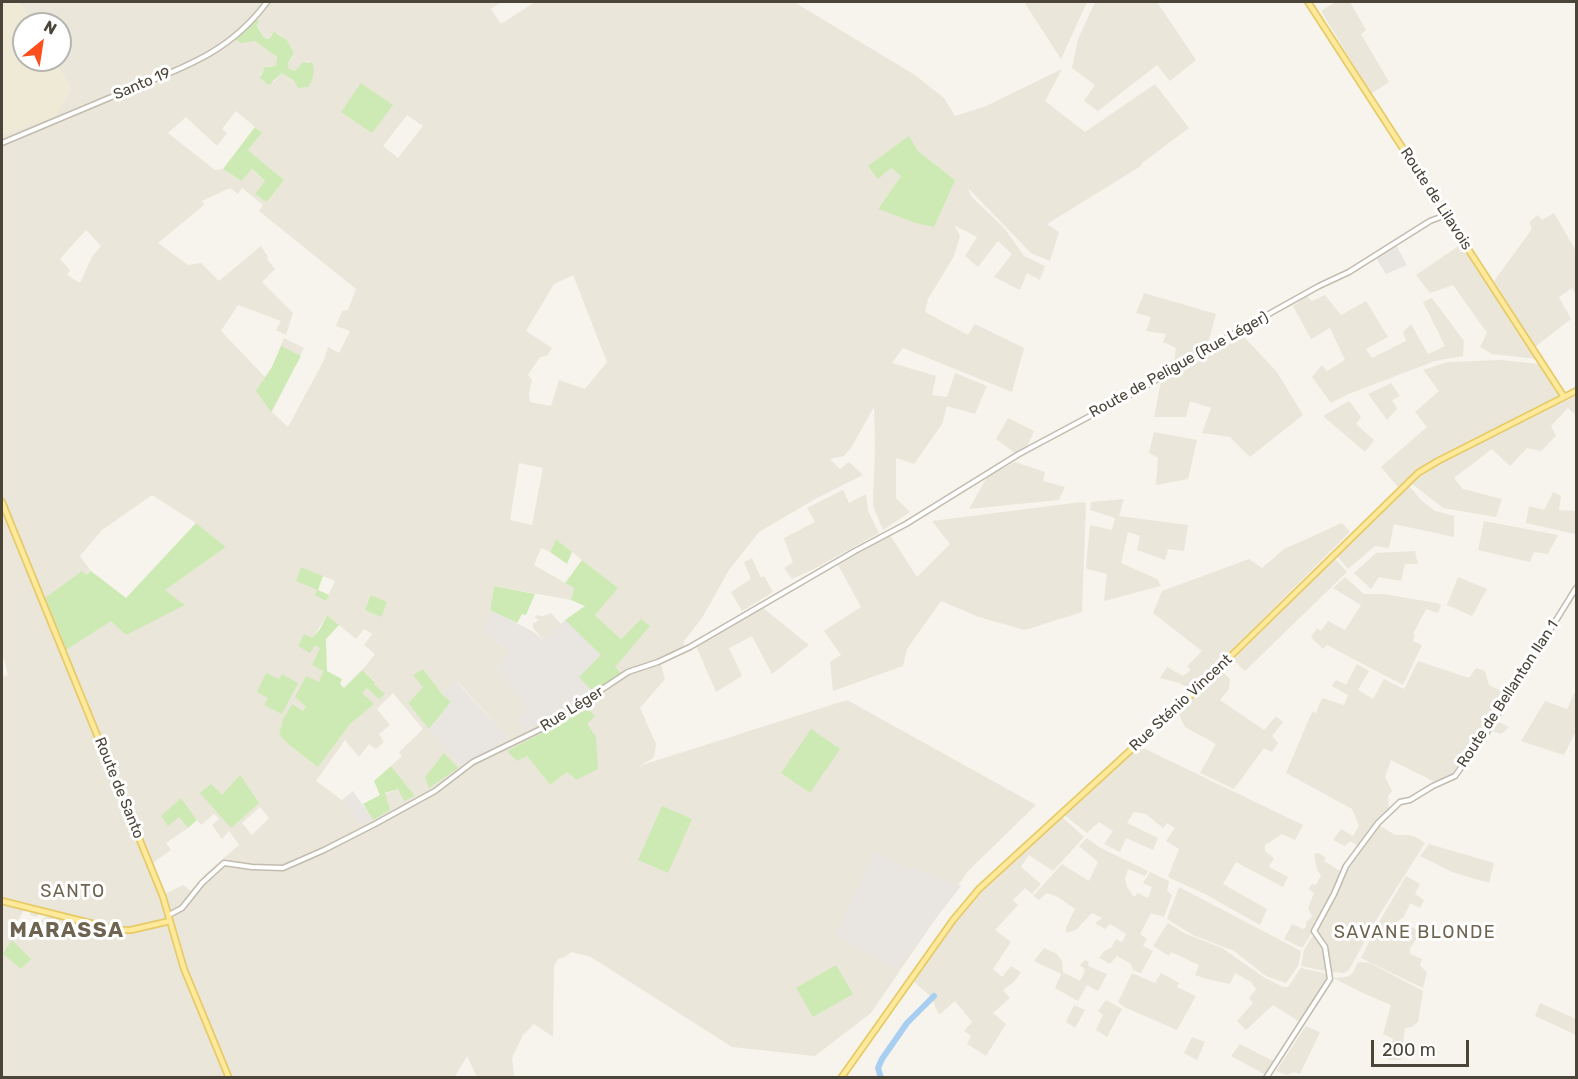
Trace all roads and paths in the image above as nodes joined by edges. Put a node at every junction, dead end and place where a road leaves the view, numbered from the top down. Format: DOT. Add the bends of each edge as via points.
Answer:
graph roads {
  1 [pos="267,2"];
  2 [pos="1308,2"];
  3 [pos="2,143"];
  4 [pos="1446,214"];
  5 [pos="1576,391"];
  6 [pos="1564,397"];
  7 [pos="2,502"];
  8 [pos="912,519"];
  9 [pos="1576,588"];
  10 [pos="2,901"];
  11 [pos="169,918"];
  12 [pos="229,1077"];
  13 [pos="841,1077"];
  14 [pos="1266,1077"];
  1 -- 3 [label="street, Santo 19" via="244,28 201,60"];
  2 -- 4 [label="main road, Route de Lilavois"];
  4 -- 6 [label="main road, Route de Lilavois"];
  4 -- 8 [label="street, Route de Peligue (Rue Léger)" via="1148,385 1019,454"];
  5 -- 6 [label="main road, Rue Sténio Vincent"];
  6 -- 13 [label="main road, Rue Sténio Vincent" via="1418,473 1192,694 979,889"];
  7 -- 11 [label="main road, Route de Santo"];
  8 -- 11 [label="street, Rue Léger" via="690,647 628,672 547,726 473,762 435,791 324,850 283,868 224,863"];
  9 -- 14 [label="street, Route de Bellanton Ilan 1" via="1455,776 1400,802 1378,823 1346,866 1314,931 1325,947 1330,979"];
  10 -- 11 [label="main road" via="118,930"];
  11 -- 12 [label="main road, Route de Santo" via="184,969"];
}
